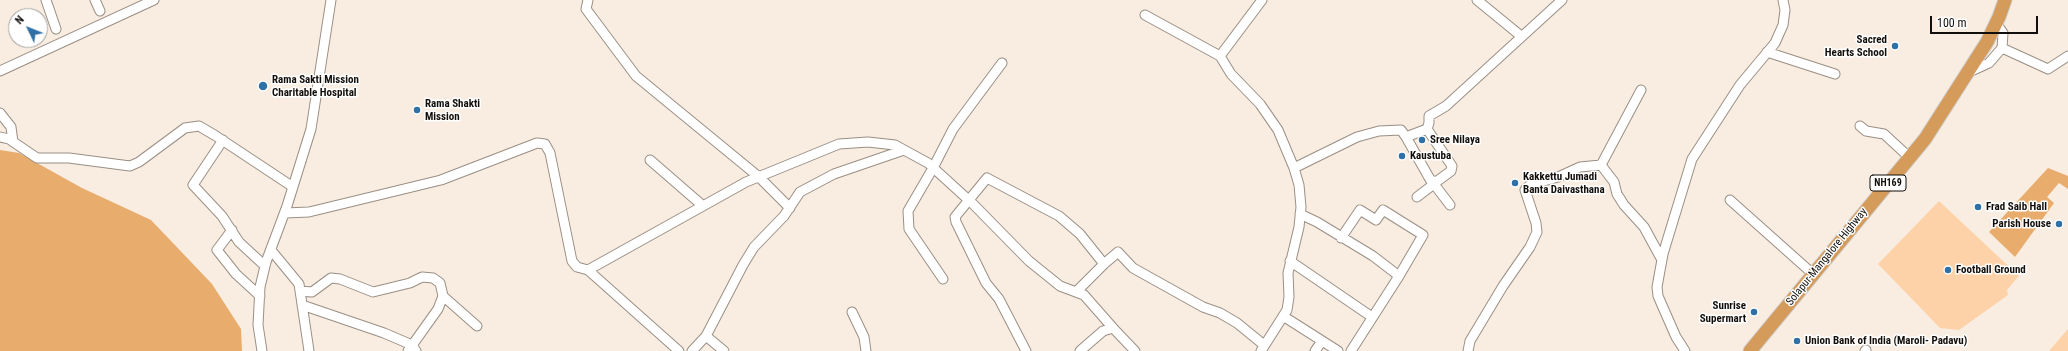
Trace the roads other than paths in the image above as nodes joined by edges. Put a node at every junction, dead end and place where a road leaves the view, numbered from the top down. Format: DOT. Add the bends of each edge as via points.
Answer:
graph roads {
  1 [pos="46,0"];
  2 [pos="95,0"];
  3 [pos="154,0"];
  4 [pos="331,0"];
  5 [pos="588,0"];
  6 [pos="1262,0"];
  7 [pos="1477,0"];
  8 [pos="1562,0"];
  9 [pos="1783,0"];
  10 [pos="2005,0"];
  11 [pos="100,11"];
  12 [pos="1145,15"];
  13 [pos="1996,23"];
  14 [pos="56,29"];
  15 [pos="1521,36"];
  16 [pos="2002,48"];
  17 [pos="1768,52"];
  18 [pos="1220,56"];
  19 [pos="2068,56"];
  20 [pos="1002,63"];
  21 [pos="0,71"];
  22 [pos="1967,73"];
  23 [pos="1835,74"];
  24 [pos="1641,90"];
  25 [pos="0,113"];
  26 [pos="1860,126"];
  27 [pos="1426,129"];
  28 [pos="0,137"];
  29 [pos="1406,137"];
  30 [pos="222,140"];
  31 [pos="13,142"];
  32 [pos="904,150"];
  33 [pos="1909,157"];
  34 [pos="650,160"];
  35 [pos="1601,165"];
  36 [pos="934,168"];
  37 [pos="1294,168"];
  38 [pos="759,177"];
  39 [pos="1434,183"];
  40 [pos="293,187"];
  41 [pos="1417,197"];
  42 [pos="968,199"];
  43 [pos="1730,200"];
  44 [pos="1450,205"];
  45 [pos="703,206"];
  46 [pos="790,208"];
  47 [pos="285,213"];
  48 [pos="1300,214"];
  49 [pos="232,230"];
  50 [pos="1342,238"];
  51 [pos="271,250"];
  52 [pos="1662,260"];
  53 [pos="1290,261"];
  54 [pos="1104,264"];
  55 [pos="265,266"];
  56 [pos="588,270"];
  57 [pos="1813,274"];
  58 [pos="1399,276"];
  59 [pos="943,279"];
  60 [pos="300,291"];
  61 [pos="1077,291"];
  62 [pos="260,296"];
  63 [pos="443,296"];
  64 [pos="302,305"];
  65 [pos="852,312"];
  66 [pos="1283,316"];
  67 [pos="1372,317"];
  68 [pos="476,326"];
  69 [pos="1113,328"];
  70 [pos="706,336"];
  71 [pos="1322,341"];
  72 [pos="1262,348"];
  73 [pos="412,349"];
  74 [pos="262,351"];
  75 [pos="309,351"];
  76 [pos="679,351"];
  77 [pos="692,351"];
  78 [pos="724,351"];
  79 [pos="866,351"];
  80 [pos="1026,351"];
  81 [pos="1080,351"];
  82 [pos="1135,351"];
  83 [pos="1314,351"];
  84 [pos="1338,351"];
  85 [pos="1351,351"];
  86 [pos="1468,351"];
  87 [pos="1685,351"];
  88 [pos="1750,351"];
  1 -- 14 [label="street"];
  2 -- 11 [label="street"];
  3 -- 21 [label="street"];
  4 -- 40 [label="street" via="311,129"];
  5 -- 38 [label="street" via="586,9 636,76"];
  6 -- 18 [label="street"];
  7 -- 15 [label="street"];
  8 -- 15 [label="street"];
  9 -- 17 [label="street" via="1784,25"];
  10 -- 13 [label="highway, Solapur-Mangalore Highway / NH169"];
  12 -- 18 [label="street"];
  13 -- 16 [label="street" via="2003,33"];
  13 -- 22 [label="highway, Solapur-Mangalore Highway / NH169"];
  15 -- 27 [label="street" via="1446,106 1429,116"];
  16 -- 19 [label="street" via="2048,69"];
  16 -- 22 [label="street" via="1989,63"];
  17 -- 23 [label="street"];
  17 -- 52 [label="street" via="1740,84 1692,159"];
  18 -- 37 [label="street" via="1231,74 1260,104 1278,130"];
  20 -- 36 [label="street" via="953,129"];
  22 -- 33 [label="highway, Solapur-Mangalore Highway / NH169" via="1925,139"];
  24 -- 35 [label="street"];
  25 -- 31 [label="street" via="11,127"];
  26 -- 33 [label="street" via="1866,131 1884,134"];
  27 -- 29 [label="street"];
  27 -- 39 [label="street" via="1452,166 1451,171"];
  28 -- 31 [label="street"];
  29 -- 37 [label="street" via="1401,130 1379,131 1357,137"];
  29 -- 39 [label="street"];
  30 -- 31 [label="street" via="199,126 185,128 130,166 69,158 37,158"];
  30 -- 40 [label="street"];
  30 -- 49 [label="street" via="193,185"];
  32 -- 36 [label="street"];
  32 -- 38 [label="street" via="895,145 868,142 839,144"];
  32 -- 46 [label="street" via="834,174 800,192"];
  33 -- 57 [label="highway, Solapur-Mangalore Highway / NH169"];
  34 -- 45 [label="street"];
  35 -- 52 [label="street" via="1609,174 1624,205 1644,227"];
  35 -- 86 [label="street" via="1580,167 1530,185 1525,190 1537,232 1470,341"];
  36 -- 42 [label="street"];
  36 -- 59 [label="street" via="908,211 909,229"];
  37 -- 48 [label="street" via="1299,185"];
  38 -- 45 [label="street"];
  38 -- 46 [label="street"];
  39 -- 41 [label="street"];
  39 -- 44 [label="street"];
  40 -- 47 [label="street"];
  42 -- 54 [label="street" via="987,178 1003,185 1059,216 1080,234"];
  42 -- 61 [label="street" via="1029,261 1060,286"];
  42 -- 80 [label="street" via="955,217 956,222 986,284 1000,299"];
  43 -- 57 [label="street"];
  45 -- 56 [label="street"];
  46 -- 70 [label="street" via="754,247"];
  47 -- 51 [label="street"];
  47 -- 56 [label="street" via="309,212 442,180 537,143 546,144 572,262 577,267"];
  48 -- 50 [label="street"];
  48 -- 53 [label="street"];
  49 -- 55 [label="street" via="239,242"];
  49 -- 62 [label="street" via="217,250 236,274"];
  50 -- 58 [label="street" via="1373,256"];
  50 -- 58 [label="street" via="1360,210 1376,220 1383,210 1404,222 1423,235"];
  51 -- 55 [label="street"];
  51 -- 60 [label="street" via="299,284"];
  52 -- 87 [label="street" via="1658,296"];
  53 -- 66 [label="street" via="1289,297 1287,310"];
  53 -- 67 [label="street"];
  54 -- 61 [label="street"];
  54 -- 72 [label="street" via="1118,252 1133,268 1203,307 1231,319"];
  55 -- 62 [label="street"];
  56 -- 76 [label="street"];
  57 -- 88 [label="highway, Solapur-Mangalore Highway / NH169"];
  58 -- 67 [label="street"];
  60 -- 63 [label="street" via="312,292 331,278 373,292 410,283 422,276 433,278 440,283"];
  60 -- 64 [label="street"];
  61 -- 69 [label="street" via="1095,306"];
  62 -- 74 [label="street" via="258,325"];
  63 -- 68 [label="street"];
  63 -- 73 [label="street" via="438,309"];
  64 -- 73 [label="street" via="384,333"];
  64 -- 75 [label="street"];
  65 -- 79 [label="street" via="864,337"];
  66 -- 71 [label="street"];
  66 -- 72 [label="street"];
  67 -- 85 [label="street"];
  69 -- 81 [label="street" via="1103,331"];
  69 -- 82 [label="street"];
  70 -- 77 [label="street"];
  70 -- 78 [label="street"];
  71 -- 83 [label="street"];
  71 -- 84 [label="street"];
}
